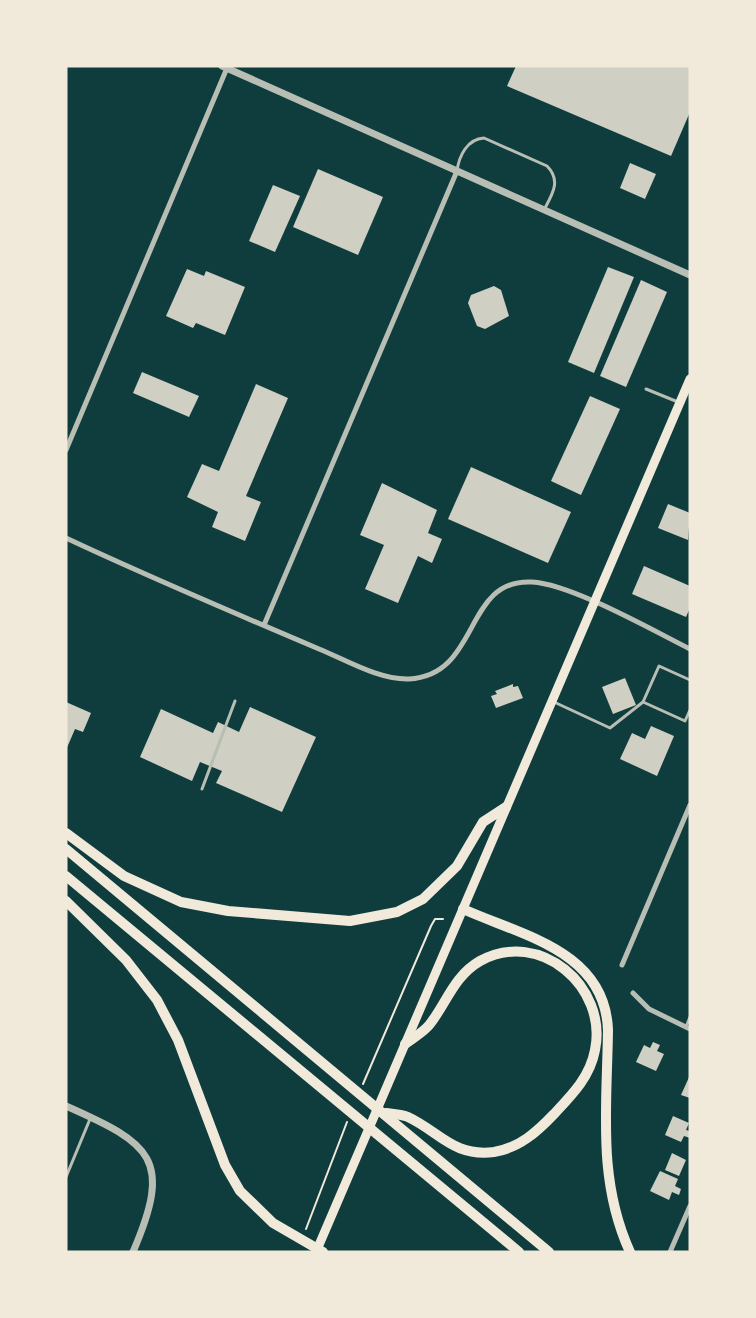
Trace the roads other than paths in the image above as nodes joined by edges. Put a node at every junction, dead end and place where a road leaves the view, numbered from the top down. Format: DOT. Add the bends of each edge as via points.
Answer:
graph roads {
  1 [pos="224,67"];
  2 [pos="457,171"];
  3 [pos="544,210"];
  4 [pos="690,275"];
  5 [pos="690,379"];
  6 [pos="646,389"];
  7 [pos="684,399"];
  8 [pos="66,450"];
  9 [pos="66,538"];
  10 [pos="593,602"];
  11 [pos="264,625"];
  12 [pos="690,649"];
  13 [pos="690,680"];
  14 [pos="236,701"];
  15 [pos="552,702"];
  16 [pos="643,702"];
  17 [pos="690,710"];
  18 [pos="202,789"];
  19 [pos="690,805"];
  20 [pos="506,807"];
  21 [pos="66,833"];
  22 [pos="66,849"];
  23 [pos="66,876"];
  24 [pos="66,901"];
  25 [pos="463,909"];
  26 [pos="622,965"];
  27 [pos="633,993"];
  28 [pos="690,1017"];
  29 [pos="688,1028"];
  30 [pos="405,1044"];
  31 [pos="66,1106"];
  32 [pos="385,1112"];
  33 [pos="91,1118"];
  34 [pos="66,1177"];
  35 [pos="690,1206"];
  36 [pos="318,1251"];
  37 [pos="133,1252"];
  38 [pos="519,1252"];
  39 [pos="549,1252"];
  40 [pos="630,1252"];
  41 [pos="670,1252"];
  1 -- 2 [label="street"];
  1 -- 8 [label="street"];
  2 -- 3 [label="street"];
  2 -- 3 [label="lane" via="465,150 475,138 484,138 554,173 556,184"];
  2 -- 11 [label="street"];
  3 -- 4 [label="street"];
  5 -- 7 [label="main road"];
  6 -- 7 [label="lane"];
  7 -- 10 [label="main road"];
  9 -- 11 [label="street"];
  10 -- 11 [label="street" via="535,582 504,588 485,603 462,647 448,663 409,679 386,676"];
  10 -- 12 [label="street"];
  10 -- 15 [label="main road"];
  13 -- 16 [label="lane" via="659,666"];
  14 -- 18 [label="lane"];
  15 -- 16 [label="lane" via="610,728"];
  15 -- 20 [label="main road"];
  16 -- 17 [label="lane" via="685,721"];
  19 -- 26 [label="street"];
  20 -- 21 [label="highway" via="483,822 457,866 423,899 397,912 350,921 228,911 181,902 124,876"];
  20 -- 25 [label="main road"];
  22 -- 32 [label="highway"];
  23 -- 38 [label="highway"];
  24 -- 36 [label="highway" via="126,960 157,1000 178,1040 225,1165 240,1191 261,1213"];
  25 -- 30 [label="main road"];
  25 -- 40 [label="highway" via="564,953 585,970 600,992 608,1030 604,1135 607,1175"];
  27 -- 29 [label="street" via="649,1009"];
  28 -- 29 [label="lane"];
  30 -- 32 [label="highway" via="429,1026 451,988 472,967 512,952 545,957 569,971 588,995 597,1023 595,1052 578,1087 540,1129 507,1149 482,1153 460,1149 407,1117"];
  30 -- 36 [label="main road"];
  31 -- 33 [label="street"];
  32 -- 39 [label="highway"];
  33 -- 34 [label="lane"];
  33 -- 37 [label="street" via="124,1134 144,1154 153,1181 152,1201"];
  35 -- 41 [label="street"];
}
